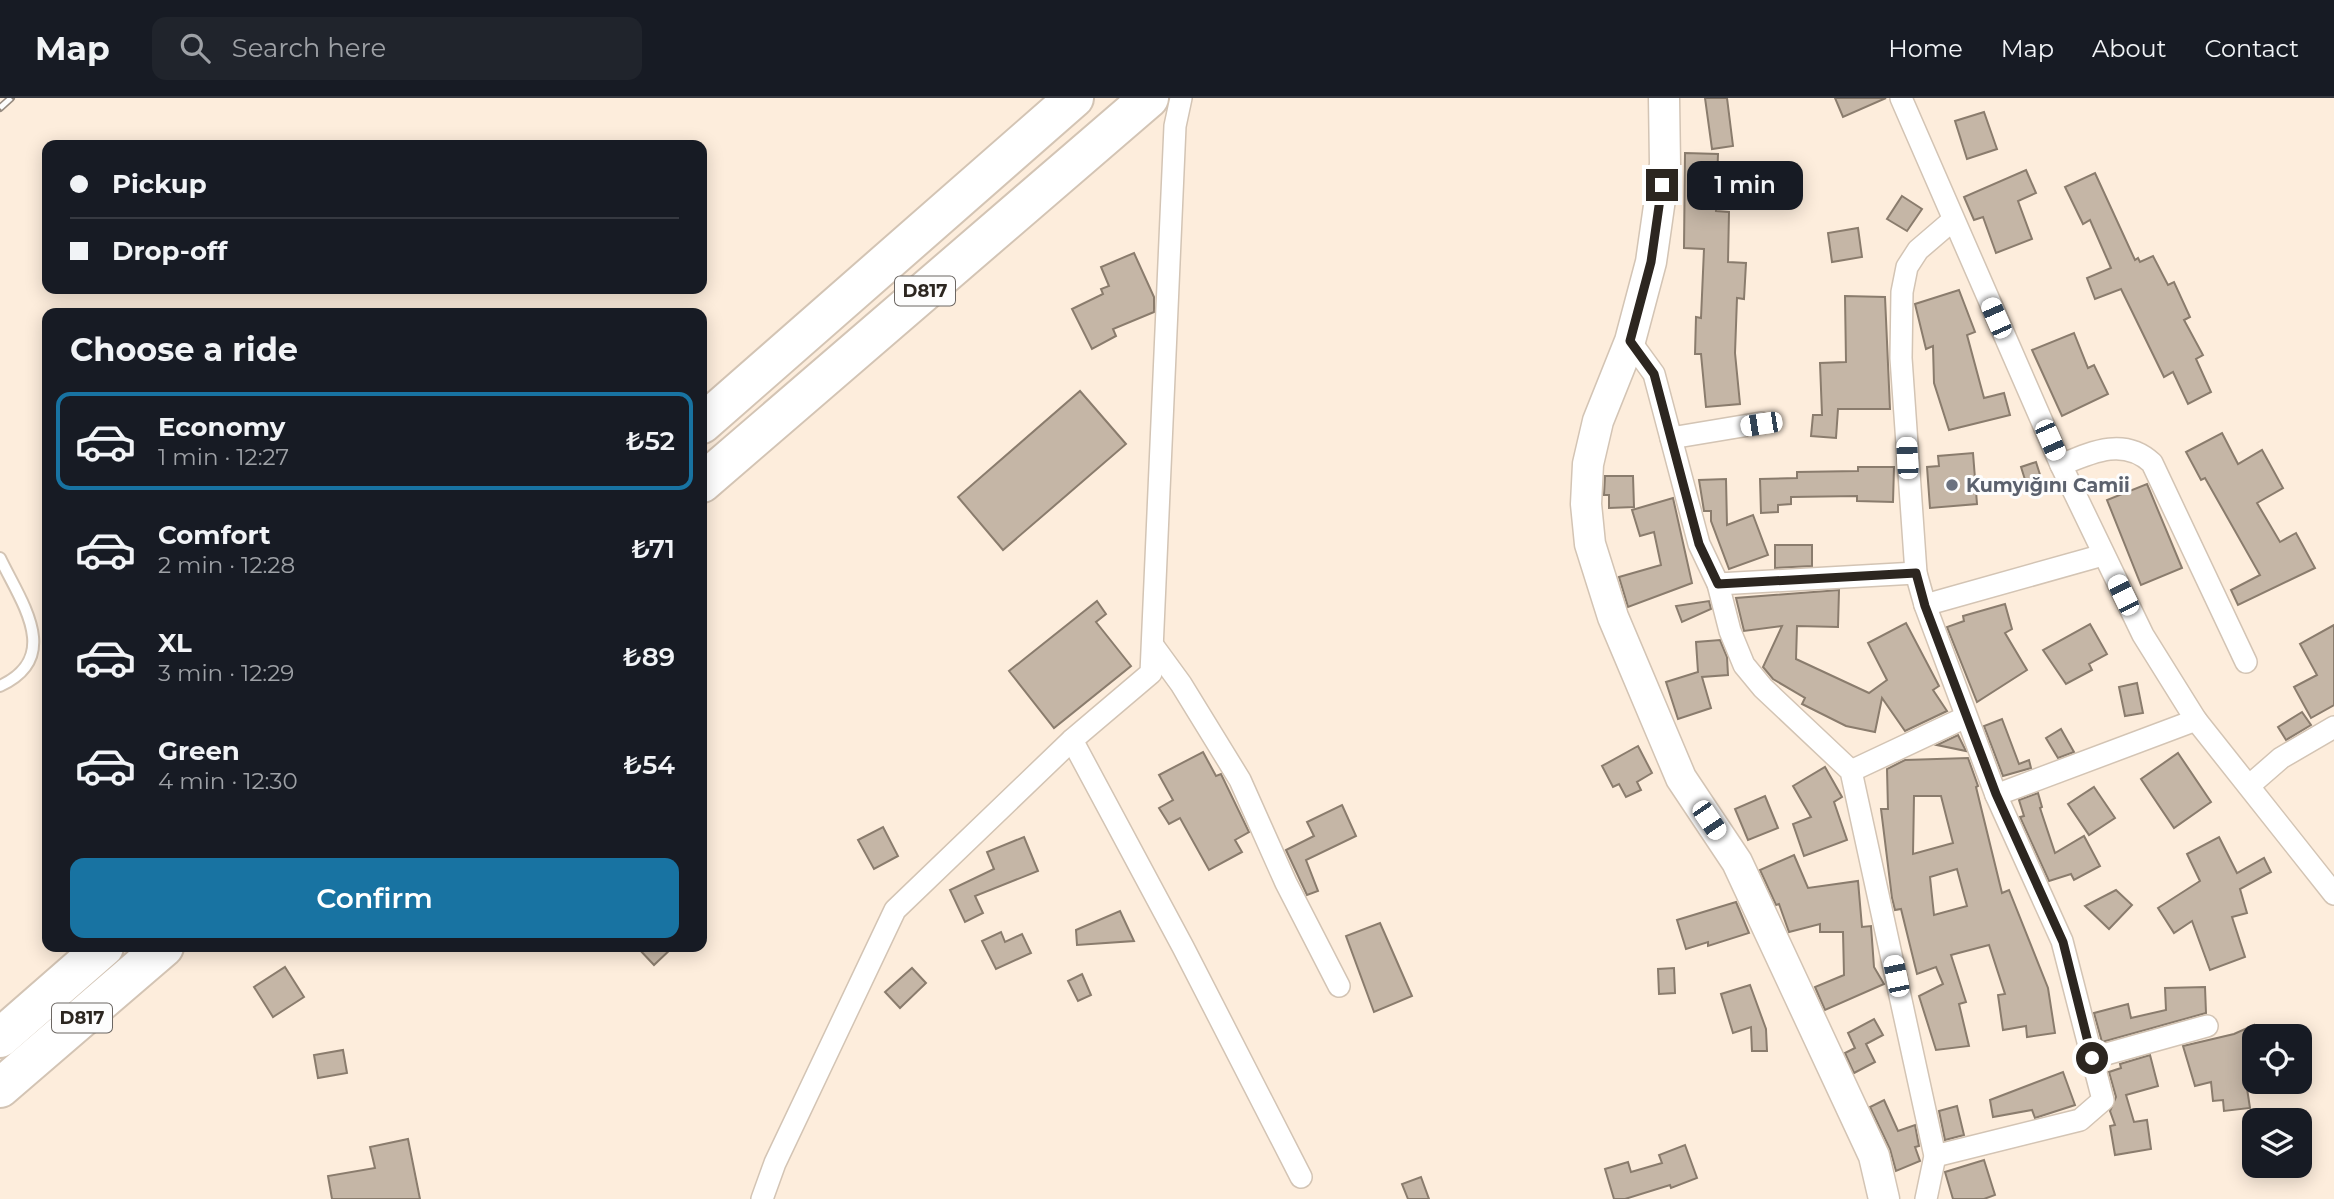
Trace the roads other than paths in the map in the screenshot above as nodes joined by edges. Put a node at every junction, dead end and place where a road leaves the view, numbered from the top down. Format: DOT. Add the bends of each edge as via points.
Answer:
graph roads {
  1 [pos="1074,98"];
  2 [pos="1149,98"];
  3 [pos="1181,98"];
  4 [pos="1664,98"];
  5 [pos="1901,98"];
  6 [pos="1953,220"];
  7 [pos="1630,341"];
  8 [pos="707,420"];
  9 [pos="1761,424"];
  10 [pos="1671,438"];
  11 [pos="2060,465"];
  12 [pos="707,479"];
  13 [pos="2103,555"];
  14 [pos="0,558"];
  15 [pos="1916,573"];
  16 [pos="1718,584"];
  17 [pos="1925,606"];
  18 [pos="1154,647"];
  19 [pos="2246,662"];
  20 [pos="0,687"];
  21 [pos="1966,717"];
  22 [pos="2196,720"];
  23 [pos="2334,727"];
  24 [pos="1072,740"];
  25 [pos="1851,772"];
  26 [pos="2250,785"];
  27 [pos="1996,794"];
  28 [pos="2334,894"];
  29 [pos="98,952"];
  30 [pos="158,952"];
  31 [pos="1339,986"];
  32 [pos="2207,1026"];
  33 [pos="0,1038"];
  34 [pos="2092,1058"];
  35 [pos="0,1088"];
  36 [pos="1935,1156"];
  37 [pos="1301,1177"];
  38 [pos="762,1199"];
  39 [pos="1884,1199"];
  40 [pos="1926,1199"];
  1 -- 8 [label="highway, D817"];
  2 -- 12 [label="highway, D817"];
  3 -- 18 [label="street" via="1174,139"];
  4 -- 7 [label="street" via="1660,207"];
  5 -- 6 [label="street"];
  6 -- 11 [label="street"];
  6 -- 15 [label="street" via="1918,250 1907,267 1902,292"];
  7 -- 10 [label="street" via="1654,374"];
  7 -- 39 [label="street" via="1598,421 1588,464 1590,544 1613,617 1681,778 1737,862 1874,1156"];
  9 -- 10 [label="street"];
  10 -- 16 [label="street" via="1699,544"];
  11 -- 13 [label="street"];
  11 -- 19 [label="street" via="2114,448 2129,448 2152,463"];
  13 -- 17 [label="street"];
  13 -- 22 [label="street" via="2143,635"];
  14 -- 20 [label="lane" via="35,631 26,668"];
  15 -- 16 [label="street"];
  15 -- 17 [label="street"];
  16 -- 25 [label="street" via="1744,665"];
  17 -- 21 [label="street"];
  18 -- 24 [label="street" via="1151,673"];
  18 -- 31 [label="street" via="1240,780"];
  21 -- 25 [label="street"];
  21 -- 27 [label="street"];
  22 -- 26 [label="street"];
  22 -- 27 [label="street"];
  23 -- 26 [label="street" via="2281,758"];
  24 -- 37 [label="street"];
  24 -- 38 [label="street" via="895,910"];
  25 -- 36 [label="street"];
  26 -- 28 [label="street"];
  27 -- 34 [label="street" via="2063,942"];
  29 -- 33 [label="highway, D817"];
  30 -- 35 [label="highway, D817"];
  32 -- 34 [label="street"];
  34 -- 36 [label="street" via="2103,1100 2080,1120"];
  36 -- 40 [label="street"];
}
